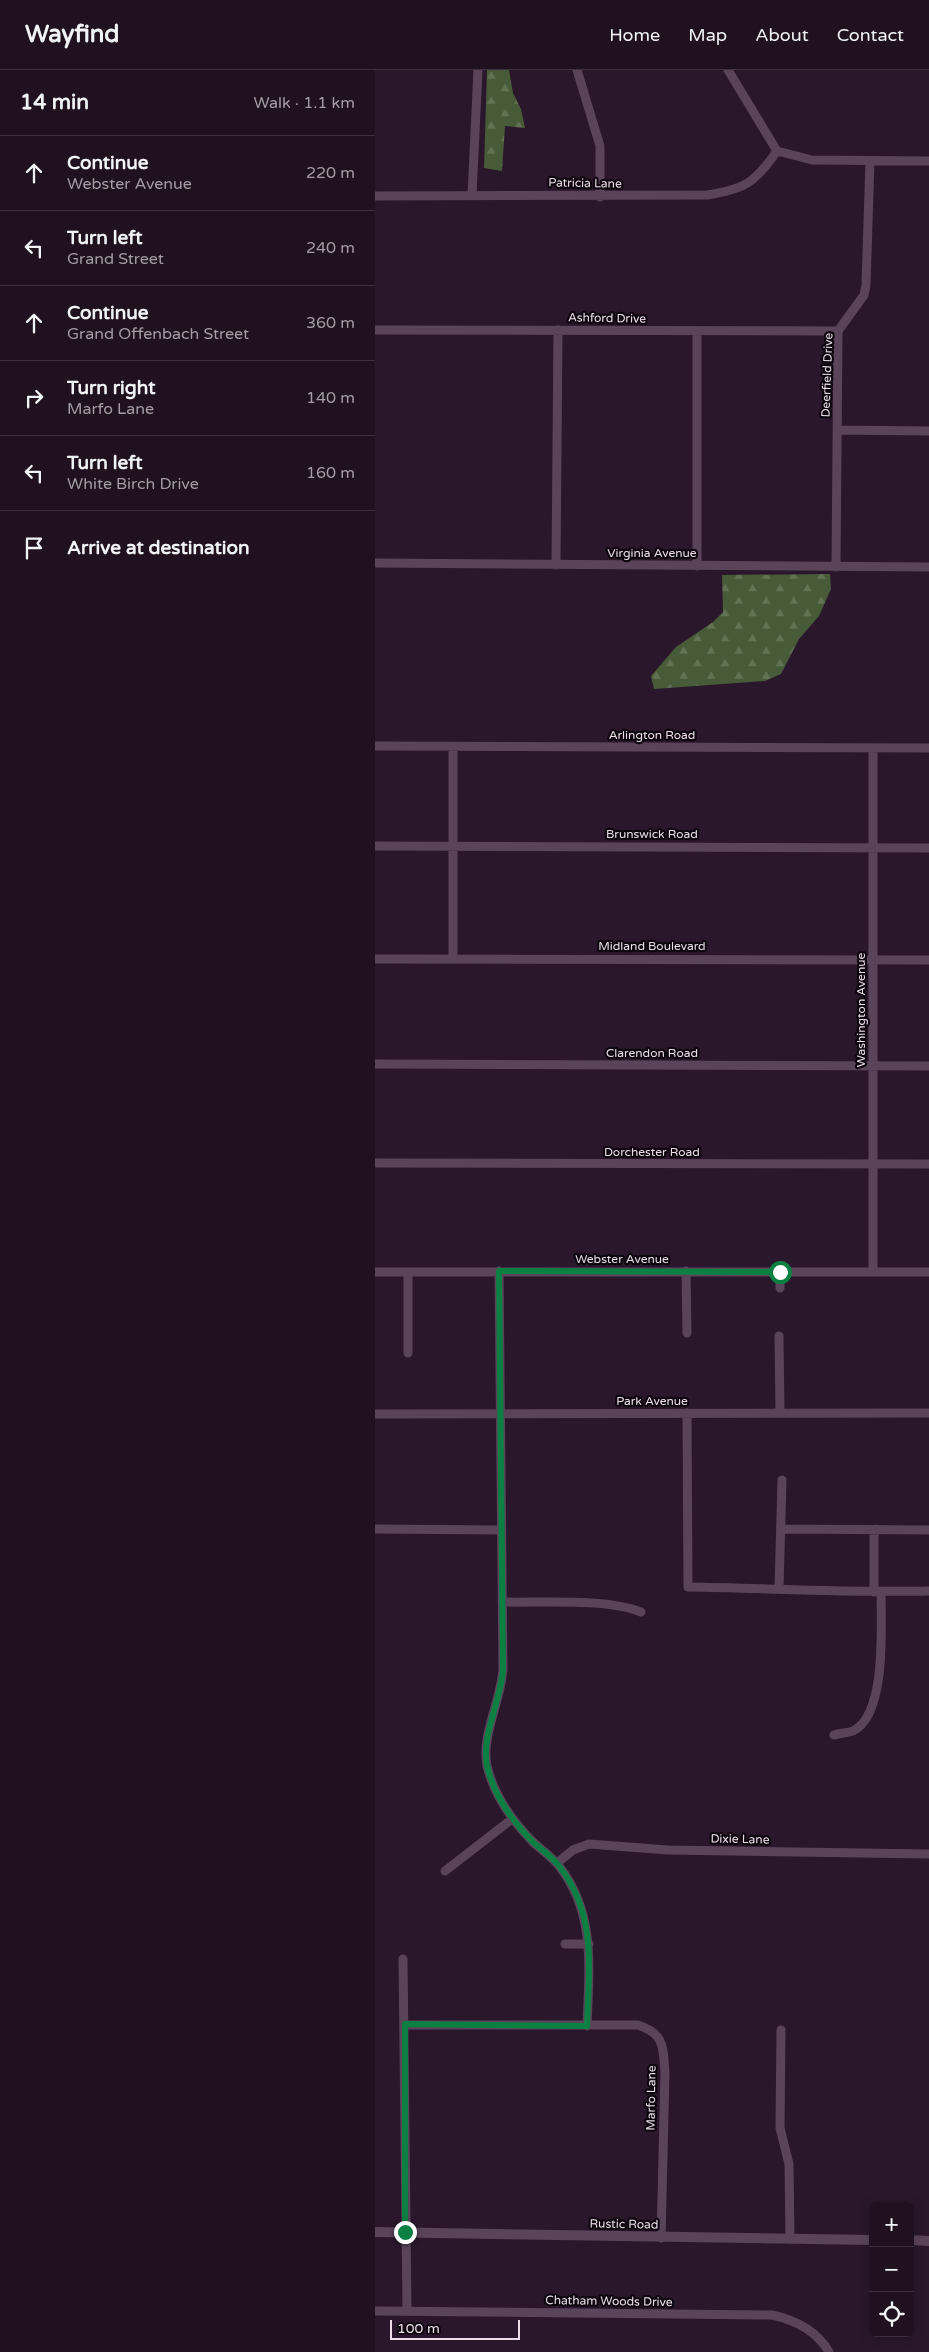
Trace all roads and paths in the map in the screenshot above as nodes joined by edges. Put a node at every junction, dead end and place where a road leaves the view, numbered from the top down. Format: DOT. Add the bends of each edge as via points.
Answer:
graph roads {
  1 [pos="478,70"];
  2 [pos="577,70"];
  3 [pos="728,70"];
  4 [pos="777,151"];
  5 [pos="870,161"];
  6 [pos="929,161"];
  7 [pos="473,195"];
  8 [pos="375,196"];
  9 [pos="600,197"];
  10 [pos="375,330"];
  11 [pos="559,330"];
  12 [pos="838,331"];
  13 [pos="697,332"];
  14 [pos="838,430"];
  15 [pos="929,431"];
  16 [pos="375,563"];
  17 [pos="556,565"];
  18 [pos="697,566"];
  19 [pos="929,567"];
  20 [pos="836,568"];
  21 [pos="375,746"];
  22 [pos="453,746"];
  23 [pos="873,748"];
  24 [pos="929,748"];
  25 [pos="375,846"];
  26 [pos="452,846"];
  27 [pos="874,848"];
  28 [pos="929,848"];
  29 [pos="453,958"];
  30 [pos="375,959"];
  31 [pos="874,959"];
  32 [pos="929,960"];
  33 [pos="375,1064"];
  34 [pos="873,1066"];
  35 [pos="929,1066"];
  36 [pos="375,1163"];
  37 [pos="873,1164"];
  38 [pos="929,1164"];
  39 [pos="499,1271"];
  40 [pos="686,1271"];
  41 [pos="873,1271"];
  42 [pos="375,1272"];
  43 [pos="780,1272"];
  44 [pos="929,1272"];
  45 [pos="408,1273"];
  46 [pos="780,1288"];
  47 [pos="687,1333"];
  48 [pos="779,1336"];
  49 [pos="408,1353"];
  50 [pos="687,1413"];
  51 [pos="780,1413"];
  52 [pos="929,1413"];
  53 [pos="375,1414"];
  54 [pos="502,1414"];
  55 [pos="782,1480"];
  56 [pos="375,1529"];
  57 [pos="875,1529"];
  58 [pos="501,1530"];
  59 [pos="781,1530"];
  60 [pos="929,1530"];
  61 [pos="779,1588"];
  62 [pos="929,1591"];
  63 [pos="877,1592"];
  64 [pos="502,1602"];
  65 [pos="641,1612"];
  66 [pos="834,1734"];
  67 [pos="512,1819"];
  68 [pos="929,1854"];
  69 [pos="557,1864"];
  70 [pos="445,1870"];
  71 [pos="565,1944"];
  72 [pos="589,1944"];
  73 [pos="403,1959"];
  74 [pos="405,2024"];
  75 [pos="587,2026"];
  76 [pos="781,2030"];
  77 [pos="375,2232"];
  78 [pos="405,2232"];
  79 [pos="661,2238"];
  80 [pos="789,2239"];
  81 [pos="869,2240"];
  82 [pos="914,2240"];
  83 [pos="929,2241"];
  84 [pos="407,2310"];
  85 [pos="375,2311"];
  86 [pos="829,2352"];
  1 -- 7 [label="street"];
  2 -- 9 [label="street" via="600,146"];
  3 -- 4 [label="street"];
  4 -- 5 [label="street" via="812,160"];
  4 -- 9 [label="street, Patricia Lane" via="757,178 725,192"];
  5 -- 6 [label="street"];
  5 -- 12 [label="street, Deerfield Drive" via="866,285 863,295"];
  7 -- 8 [label="street, Patricia Lane"];
  7 -- 9 [label="street, Patricia Lane"];
  10 -- 11 [label="street, Ashford Drive"];
  11 -- 13 [label="street, Ashford Drive"];
  11 -- 17 [label="street"];
  12 -- 13 [label="street, Ashford Drive"];
  12 -- 14 [label="street, Deerfield Drive"];
  13 -- 18 [label="street"];
  14 -- 15 [label="street"];
  14 -- 20 [label="street, Deerfield Drive"];
  16 -- 17 [label="street, Virginia Avenue"];
  17 -- 18 [label="street, Virginia Avenue"];
  18 -- 20 [label="street, Virginia Avenue"];
  19 -- 20 [label="street, Virginia Avenue"];
  21 -- 22 [label="street, Arlington Road"];
  22 -- 23 [label="street, Arlington Road"];
  22 -- 26 [label="street"];
  23 -- 24 [label="street, Arlington Road"];
  23 -- 27 [label="street, Washington Avenue"];
  25 -- 26 [label="street, Brunswick Road"];
  26 -- 27 [label="street, Brunswick Road"];
  26 -- 29 [label="street"];
  27 -- 28 [label="street, Brunswick Road"];
  27 -- 31 [label="street, Washington Avenue"];
  29 -- 30 [label="street, Midland Boulevard"];
  29 -- 31 [label="street, Midland Boulevard"];
  31 -- 32 [label="street, Midland Boulevard"];
  31 -- 34 [label="street, Washington Avenue"];
  33 -- 34 [label="street, Clarendon Road"];
  34 -- 35 [label="street, Clarendon Road"];
  34 -- 37 [label="street, Washington Avenue"];
  36 -- 37 [label="street, Dorchester Road"];
  37 -- 38 [label="street, Dorchester Road"];
  37 -- 41 [label="street, Washington Avenue"];
  39 -- 40 [label="street, Webster Avenue"];
  39 -- 45 [label="street, Webster Avenue"];
  39 -- 54 [label="street"];
  40 -- 43 [label="street, Webster Avenue"];
  40 -- 47 [label="street"];
  41 -- 43 [label="street, Webster Avenue"];
  41 -- 44 [label="street, Webster Avenue"];
  42 -- 45 [label="street, Webster Avenue"];
  43 -- 46 [label="street"];
  45 -- 49 [label="street"];
  48 -- 51 [label="street"];
  50 -- 51 [label="street, Park Avenue"];
  50 -- 54 [label="street, Park Avenue"];
  50 -- 61 [label="street" via="688,1587"];
  51 -- 52 [label="street, Park Avenue"];
  53 -- 54 [label="street, Park Avenue"];
  54 -- 58 [label="street"];
  55 -- 59 [label="street"];
  56 -- 58 [label="street"];
  57 -- 59 [label="street"];
  57 -- 60 [label="street"];
  57 -- 63 [label="street"];
  58 -- 64 [label="street"];
  59 -- 61 [label="street"];
  61 -- 63 [label="street"];
  62 -- 63 [label="street"];
  63 -- 66 [label="street" via="881,1664 875,1698 865,1718 854,1730"];
  64 -- 65 [label="street" via="607,1604"];
  64 -- 67 [label="street" via="502,1680 487,1740 486,1758 495,1786"];
  67 -- 69 [label="street"];
  67 -- 70 [label="street"];
  68 -- 69 [label="street, Dixie Lane" via="668,1850 589,1844 573,1850"];
  69 -- 72 [label="street" via="582,1909"];
  71 -- 72 [label="street"];
  72 -- 75 [label="street"];
  73 -- 74 [label="street"];
  74 -- 75 [label="street, Marfo Lane"];
  74 -- 78 [label="street"];
  75 -- 79 [label="street, Marfo Lane" via="637,2025 650,2029 659,2037 665,2073"];
  76 -- 80 [label="street" via="780,2128 789,2164"];
  77 -- 78 [label="street, Rustic Road"];
  78 -- 79 [label="street, Rustic Road"];
  78 -- 84 [label="street"];
  79 -- 80 [label="street, Rustic Road"];
  80 -- 81 [label="street, Rustic Road"];
  82 -- 83 [label="street"];
  84 -- 85 [label="street, Chatham Woods Drive"];
  84 -- 86 [label="street, Chatham Woods Drive" via="772,2315 805,2327 821,2340"];
}
